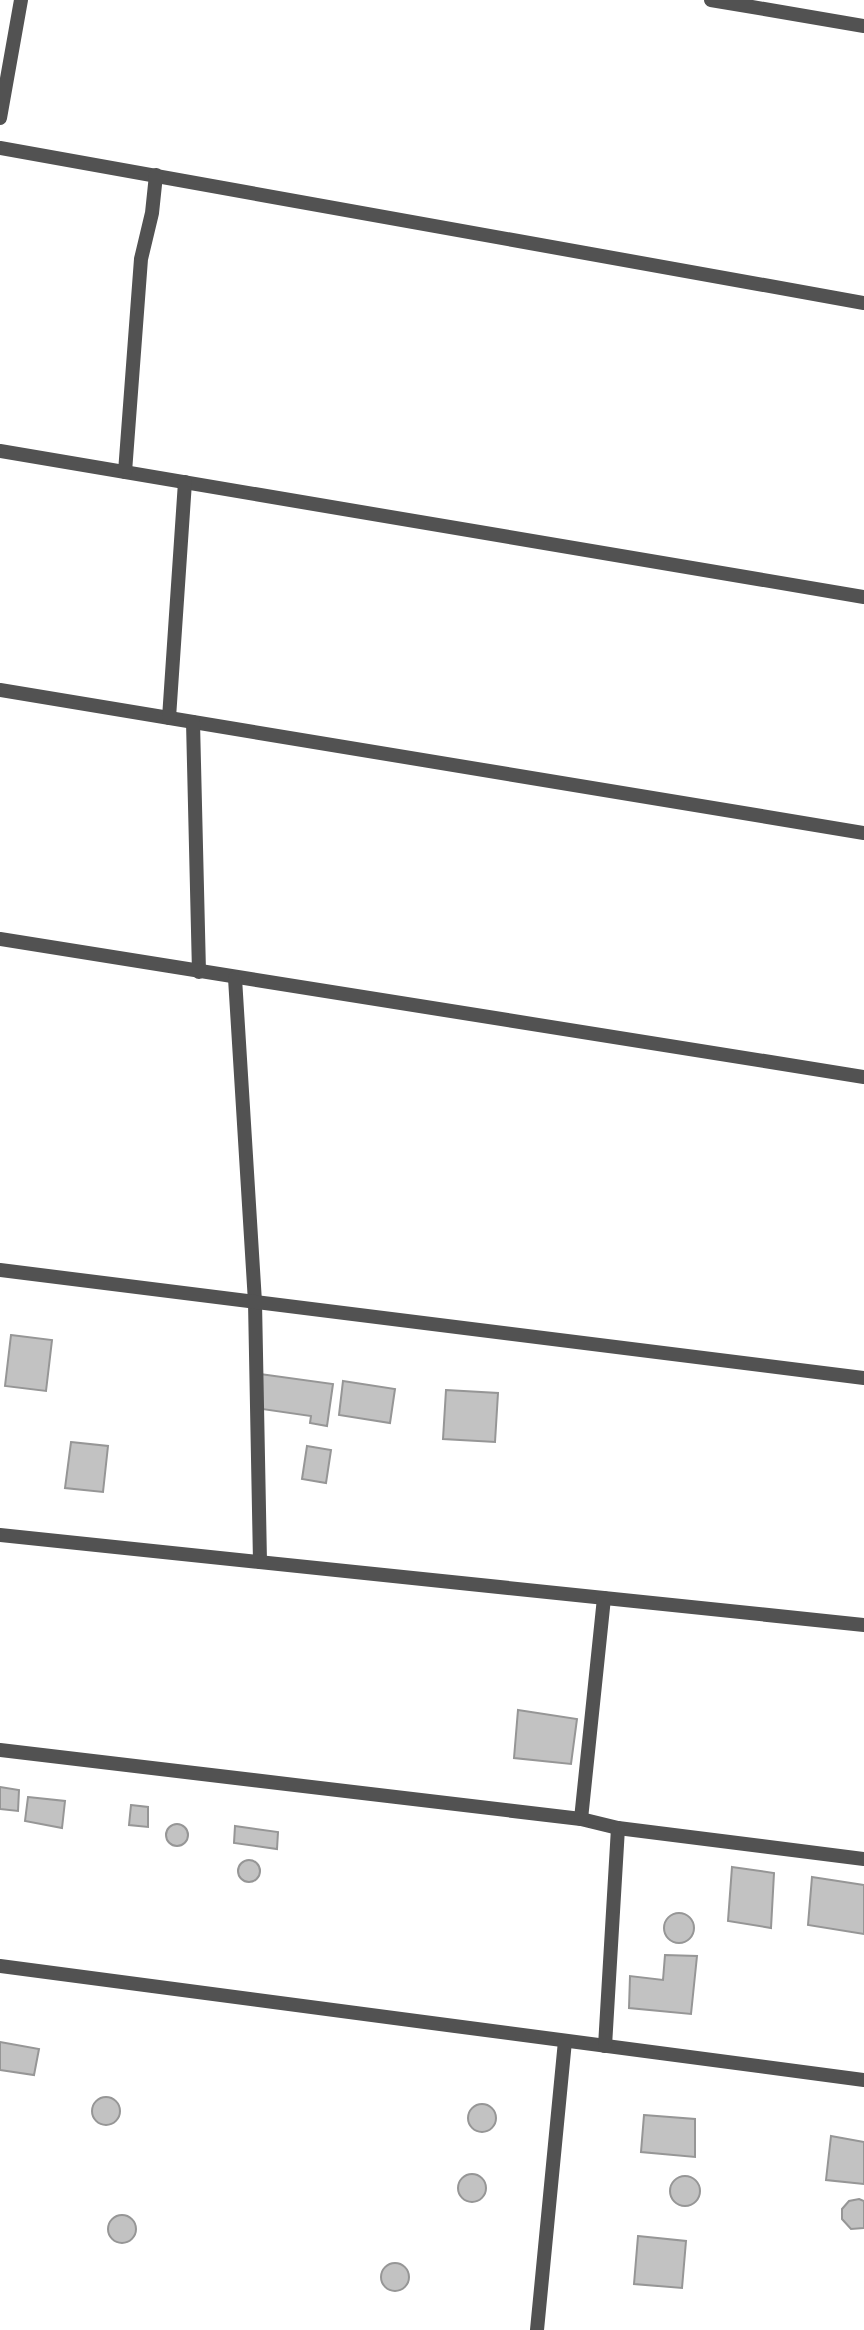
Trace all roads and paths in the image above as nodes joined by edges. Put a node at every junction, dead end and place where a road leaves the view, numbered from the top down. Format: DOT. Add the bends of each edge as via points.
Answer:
graph roads {
  1 [pos="22,0"];
  2 [pos="710,0"];
  3 [pos="864,26"];
  4 [pos="0,118"];
  5 [pos="0,148"];
  6 [pos="156,175"];
  7 [pos="864,303"];
  8 [pos="0,451"];
  9 [pos="125,472"];
  10 [pos="185,482"];
  11 [pos="864,597"];
  12 [pos="0,691"];
  13 [pos="169,718"];
  14 [pos="193,722"];
  15 [pos="864,833"];
  16 [pos="0,939"];
  17 [pos="199,972"];
  18 [pos="235,978"];
  19 [pos="864,1077"];
  20 [pos="0,1270"];
  21 [pos="255,1302"];
  22 [pos="864,1378"];
  23 [pos="0,1535"];
  24 [pos="260,1562"];
  25 [pos="604,1598"];
  26 [pos="864,1625"];
  27 [pos="0,1750"];
  28 [pos="581,1819"];
  29 [pos="618,1828"];
  30 [pos="864,1859"];
  31 [pos="0,1966"];
  32 [pos="565,2041"];
  33 [pos="605,2046"];
  34 [pos="864,2080"];
  35 [pos="537,2330"];
  1 -- 4 [label="street"];
  2 -- 3 [label="street"];
  5 -- 6 [label="street"];
  6 -- 7 [label="street"];
  6 -- 9 [label="street" via="141,259"];
  8 -- 9 [label="street"];
  9 -- 10 [label="street"];
  10 -- 11 [label="street"];
  10 -- 13 [label="street"];
  12 -- 13 [label="street"];
  13 -- 14 [label="street"];
  14 -- 15 [label="street"];
  14 -- 17 [label="street"];
  16 -- 17 [label="street"];
  17 -- 18 [label="street"];
  18 -- 19 [label="street"];
  18 -- 21 [label="street"];
  20 -- 21 [label="street"];
  21 -- 22 [label="street"];
  21 -- 24 [label="street"];
  23 -- 24 [label="street"];
  24 -- 25 [label="street"];
  25 -- 26 [label="street"];
  25 -- 28 [label="street"];
  27 -- 28 [label="street"];
  28 -- 29 [label="street"];
  29 -- 30 [label="street"];
  29 -- 33 [label="street"];
  31 -- 32 [label="street"];
  32 -- 33 [label="street"];
  32 -- 35 [label="street"];
  33 -- 34 [label="street"];
}
